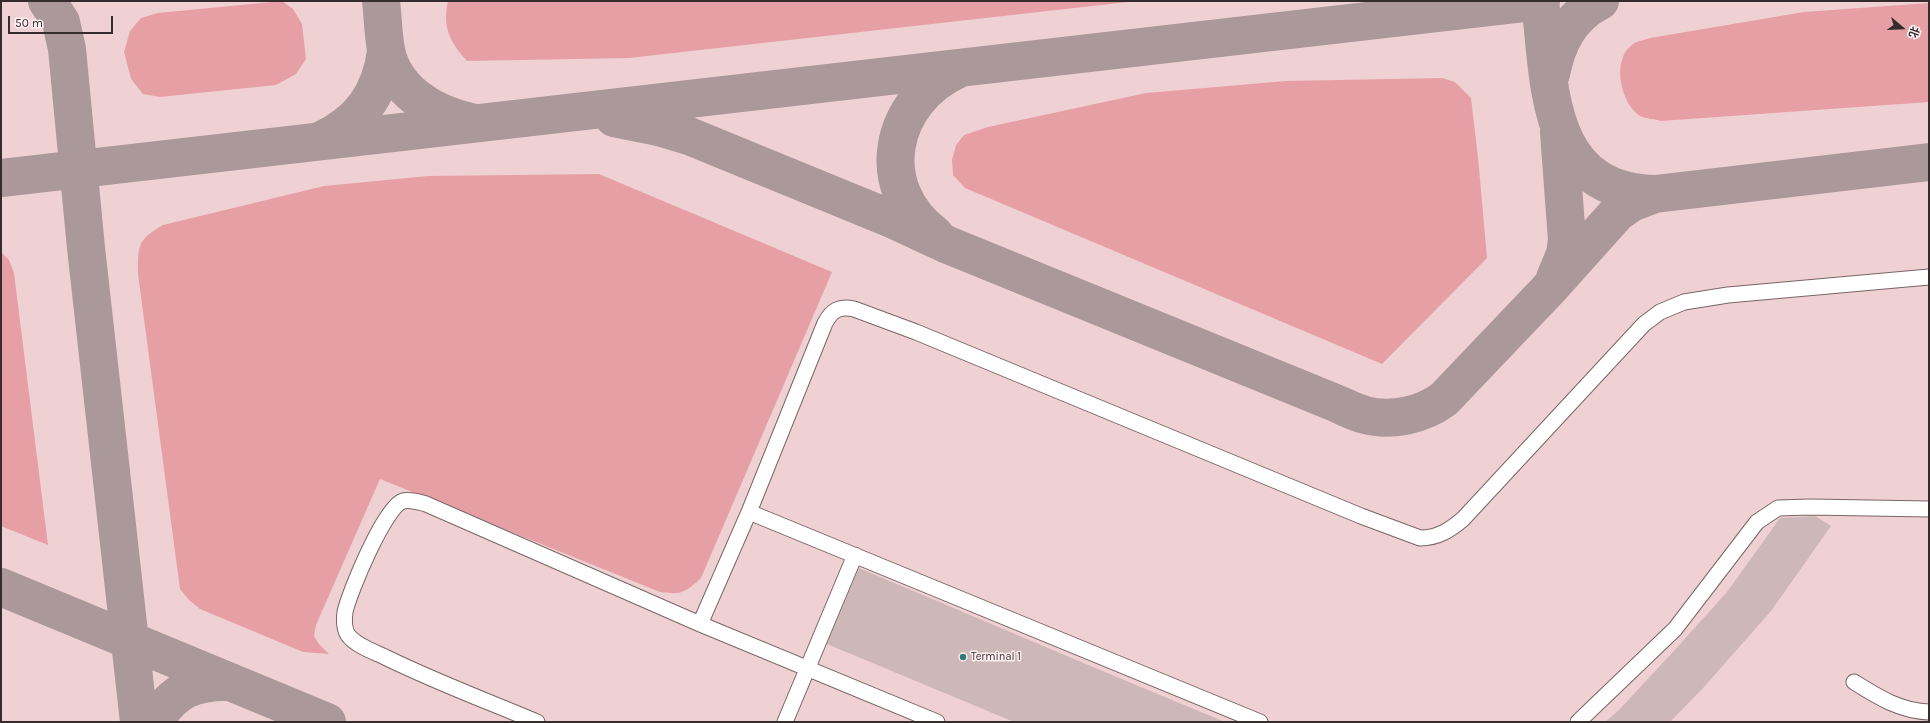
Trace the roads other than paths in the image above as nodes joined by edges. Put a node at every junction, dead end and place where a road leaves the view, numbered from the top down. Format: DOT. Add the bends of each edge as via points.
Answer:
graph roads {
  1 [pos="1929,281"];
  2 [pos="1929,508"];
  3 [pos="750,512"];
  4 [pos="855,555"];
  5 [pos="700,624"];
  6 [pos="807,668"];
  7 [pos="1854,682"];
  8 [pos="1929,712"];
  9 [pos="537,722"];
  10 [pos="785,722"];
  11 [pos="938,722"];
  12 [pos="1260,722"];
  13 [pos="1578,722"];
  1 -- 3 [label="lane" via="1728,295 1684,302 1660,312 1644,324 1464,519 1451,529 1430,538 1420,538 1361,516 924,335 854,308 844,307 833,312 825,323"];
  2 -- 13 [label="lane" via="1778,508 1757,522 1674,629"];
  3 -- 4 [label="lane"];
  3 -- 5 [label="lane"];
  4 -- 6 [label="lane"];
  4 -- 12 [label="lane"];
  5 -- 6 [label="lane"];
  5 -- 9 [label="lane" via="426,504 413,500 402,501 392,508 383,521 348,599 344,628 349,636 368,649 422,675"];
  6 -- 10 [label="lane"];
  6 -- 11 [label="lane"];
  7 -- 8 [label="lane" via="1896,707 1915,712"];
}
